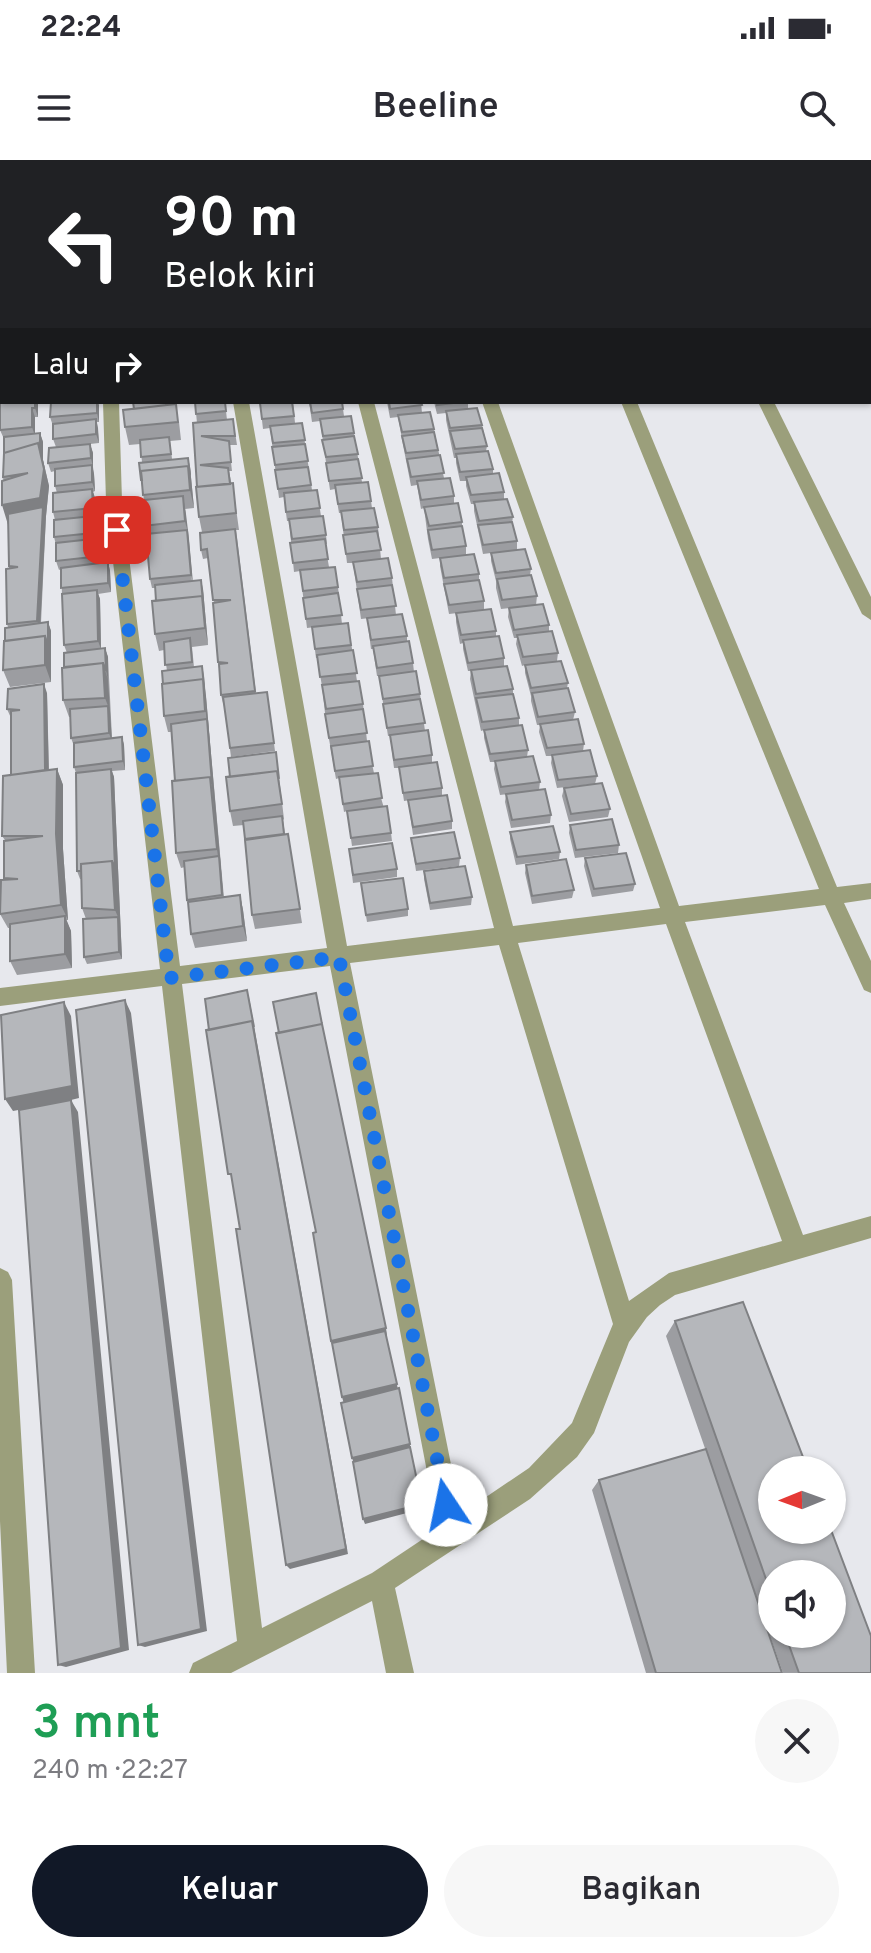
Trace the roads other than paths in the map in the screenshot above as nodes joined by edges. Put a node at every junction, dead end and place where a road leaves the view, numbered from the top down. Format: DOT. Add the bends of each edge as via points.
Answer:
graph roads {
  1 [pos="111,404"];
  2 [pos="241,404"];
  3 [pos="367,404"];
  4 [pos="491,404"];
  5 [pos="630,404"];
  6 [pos="767,404"];
  7 [pos="871,614"];
  8 [pos="871,891"];
  9 [pos="831,895"];
  10 [pos="673,917"];
  11 [pos="506,936"];
  12 [pos="339,957"];
  13 [pos="169,978"];
  14 [pos="871,984"];
  15 [pos="0,997"];
  16 [pos="871,1227"];
  17 [pos="796,1248"];
  18 [pos="0,1280"];
  19 [pos="624,1322"];
  20 [pos="452,1535"];
  21 [pos="381,1582"];
  22 [pos="251,1649"];
  23 [pos="21,1673"];
  24 [pos="203,1673"];
  25 [pos="400,1673"];
  1 -- 13 [label="street" via="114,501"];
  2 -- 12 [label="street"];
  3 -- 11 [label="street"];
  4 -- 10 [label="street"];
  5 -- 9 [label="street"];
  6 -- 7 [label="street"];
  8 -- 9 [label="street"];
  9 -- 10 [label="street"];
  9 -- 14 [label="street"];
  10 -- 11 [label="street"];
  10 -- 17 [label="street"];
  11 -- 12 [label="street"];
  11 -- 19 [label="street"];
  12 -- 13 [label="street"];
  12 -- 20 [label="street"];
  13 -- 15 [label="street"];
  13 -- 22 [label="street"];
  16 -- 17 [label="street"];
  17 -- 19 [label="street" via="669,1285 643,1301"];
  18 -- 23 [label="street"];
  19 -- 20 [label="street" via="582,1431 520,1490"];
  20 -- 21 [label="street"];
  21 -- 22 [label="street"];
  21 -- 25 [label="street"];
  22 -- 24 [label="street"];
}
